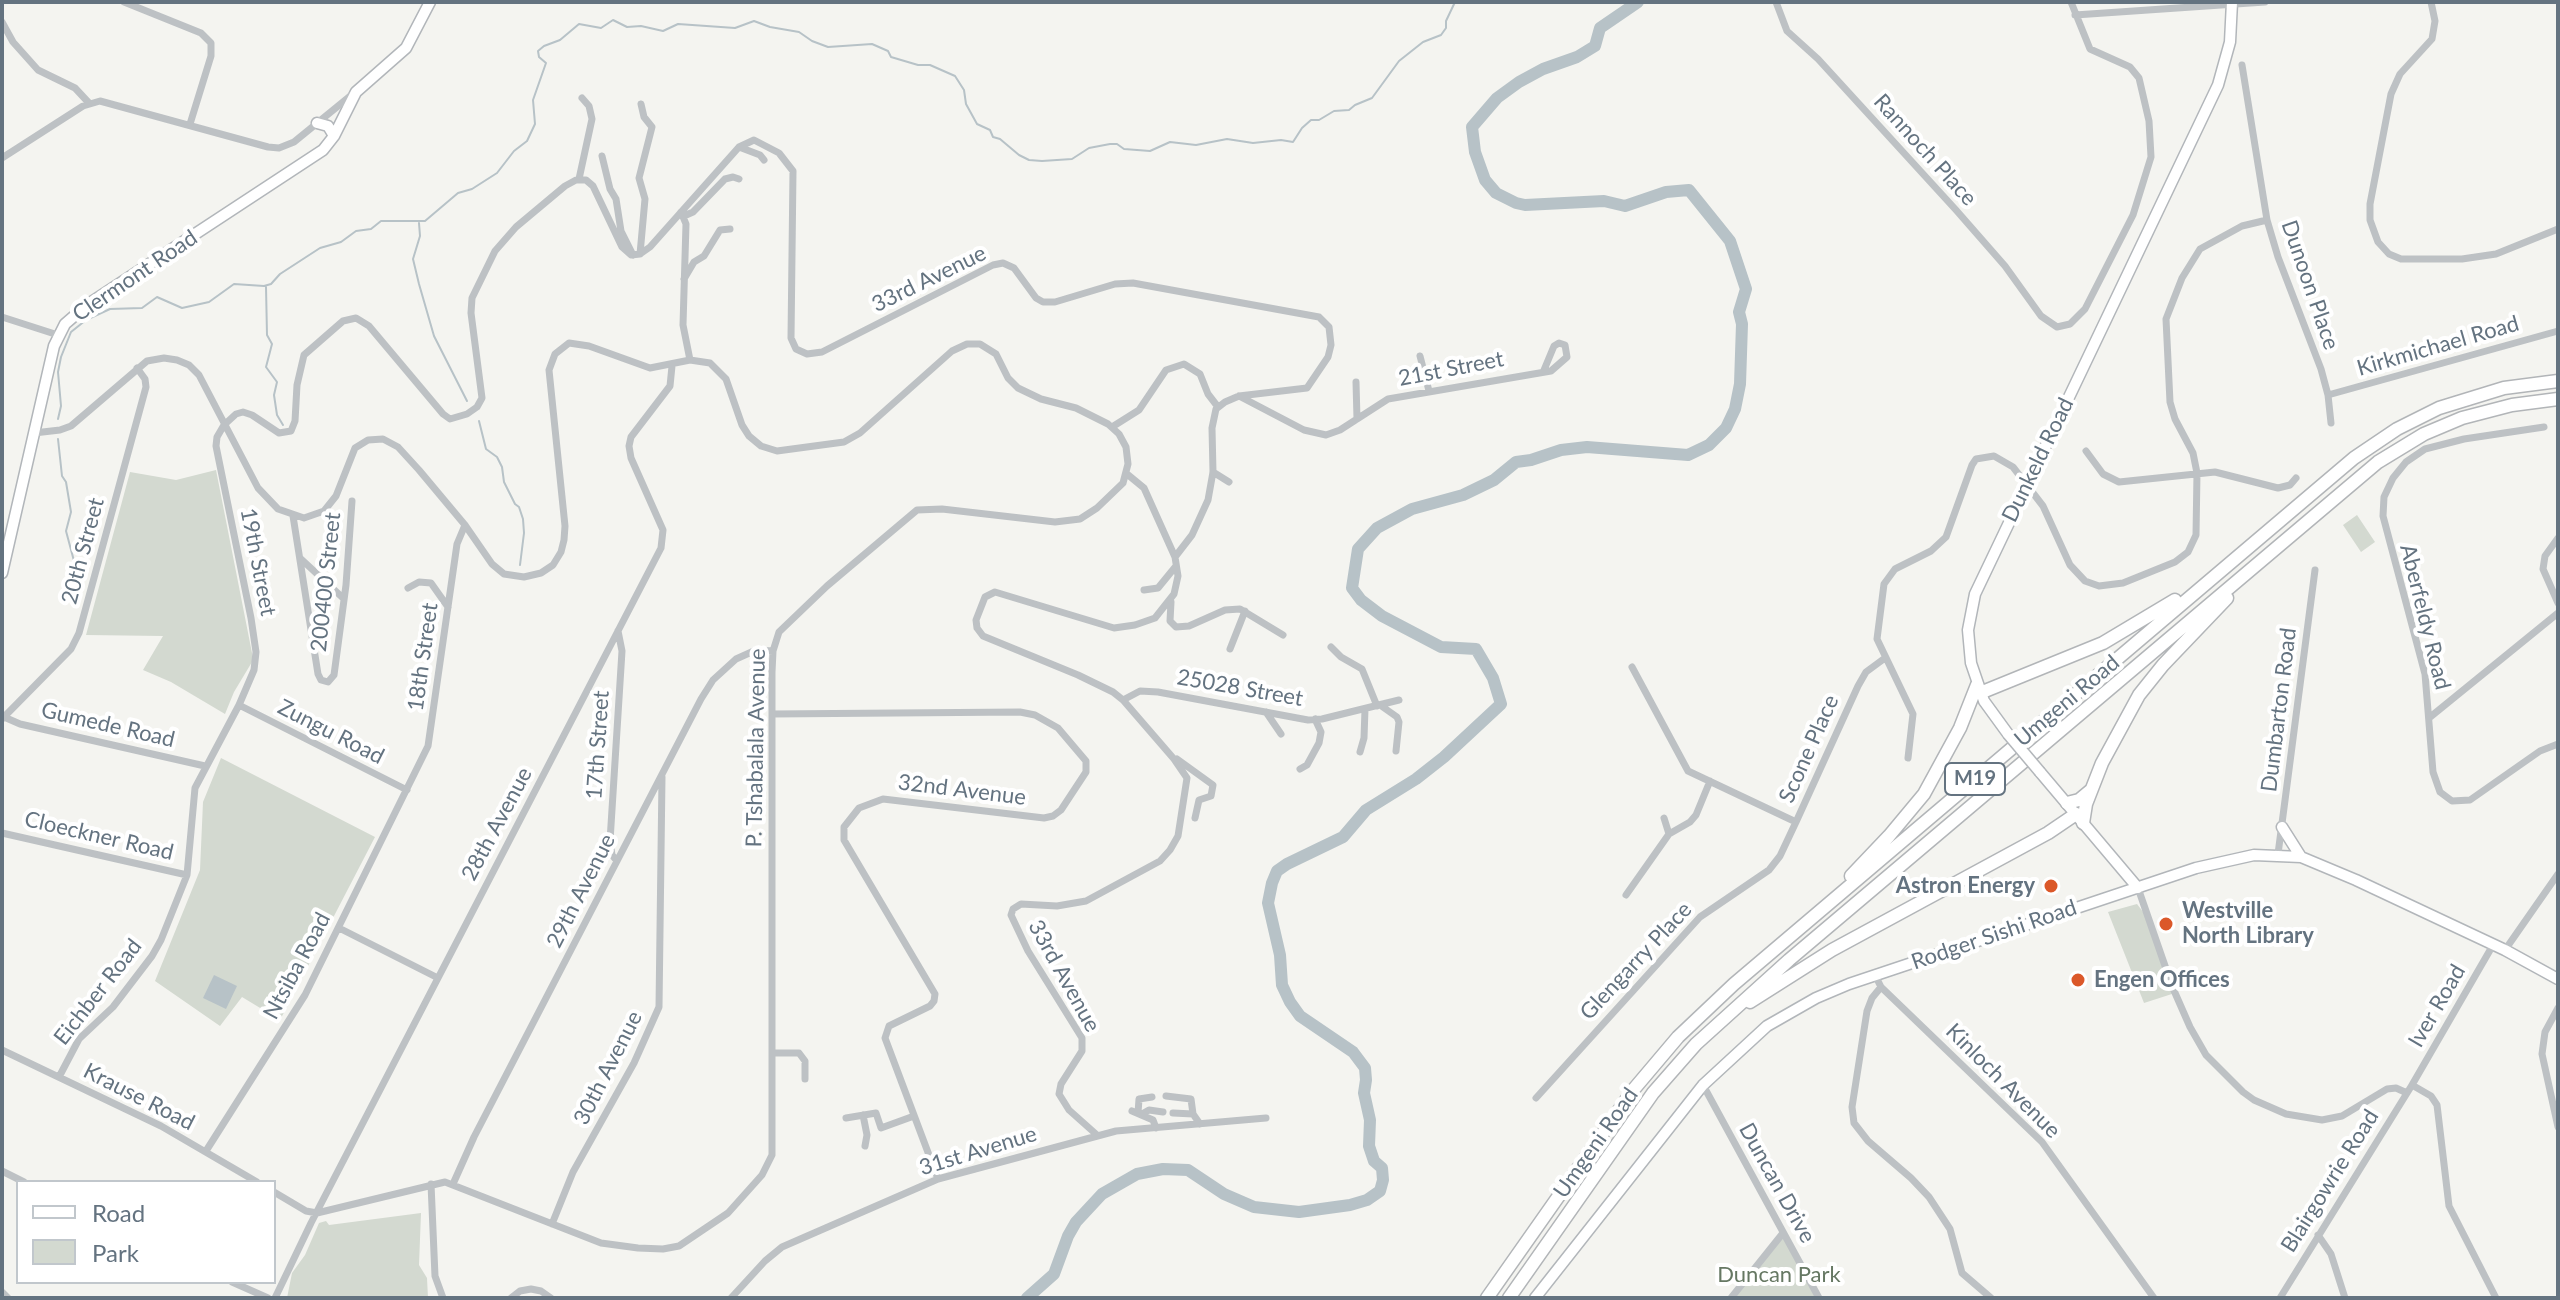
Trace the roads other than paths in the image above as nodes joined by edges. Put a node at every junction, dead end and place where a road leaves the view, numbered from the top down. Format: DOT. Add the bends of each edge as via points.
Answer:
graph roads {
  1 [pos="124,2"];
  2 [pos="430,2"];
  3 [pos="1776,2"];
  4 [pos="2071,2"];
  5 [pos="2265,2"];
  6 [pos="2431,2"];
  7 [pos="2232,3"];
  8 [pos="2075,15"];
  9 [pos="2,22"];
  10 [pos="2242,65"];
  11 [pos="356,92"];
  12 [pos="582,98"];
  13 [pos="89,103"];
  14 [pos="641,104"];
  15 [pos="317,123"];
  16 [pos="190,124"];
  17 [pos="334,136"];
  18 [pos="739,147"];
  19 [pos="602,156"];
  20 [pos="2,158"];
  21 [pos="764,160"];
  22 [pos="579,179"];
  23 [pos="739,179"];
  24 [pos="683,214"];
  25 [pos="2267,220"];
  26 [pos="730,229"];
  27 [pos="2558,229"];
  28 [pos="637,254"];
  29 [pos="683,280"];
  30 [pos="2,317"];
  31 [pos="2558,331"];
  32 [pos="58,335"];
  33 [pos="1420,356"];
  34 [pos="690,360"];
  35 [pos="672,366"];
  36 [pos="137,368"];
  37 [pos="1544,370"];
  38 [pos="2558,381"];
  39 [pos="1356,382"];
  40 [pos="1429,391"];
  41 [pos="2328,395"];
  42 [pos="1239,396"];
  43 [pos="2558,399"];
  44 [pos="1218,407"];
  45 [pos="1357,419"];
  46 [pos="2331,423"];
  47 [pos="224,425"];
  48 [pos="1112,427"];
  49 [pos="2544,427"];
  50 [pos="34,433"];
  51 [pos="2086,451"];
  52 [pos="1213,472"];
  53 [pos="2197,473"];
  54 [pos="1127,474"];
  55 [pos="2296,478"];
  56 [pos="1229,482"];
  57 [pos="2027,483"];
  58 [pos="2313,492"];
  59 [pos="352,501"];
  60 [pos="293,516"];
  61 [pos="465,525"];
  62 [pos="7,534"];
  63 [pos="2558,538"];
  64 [pos="2280,545"];
  65 [pos="300,557"];
  66 [pos="1175,557"];
  67 [pos="1176,566"];
  68 [pos="2315,570"];
  69 [pos="2,573"];
  70 [pos="408,588"];
  71 [pos="1144,590"];
  72 [pos="343,598"];
  73 [pos="1171,601"];
  74 [pos="2558,603"];
  75 [pos="448,607"];
  76 [pos="1245,611"];
  77 [pos="2558,613"];
  78 [pos="618,631"];
  79 [pos="1283,635"];
  80 [pos="1331,647"];
  81 [pos="1230,649"];
  82 [pos="773,651"];
  83 [pos="1885,658"];
  84 [pos="1632,667"];
  85 [pos="1980,693"];
  86 [pos="1123,700"];
  87 [pos="1399,700"];
  88 [pos="239,705"];
  89 [pos="1379,705"];
  90 [pos="1365,709"];
  91 [pos="1266,712"];
  92 [pos="772,714"];
  93 [pos="3,718"];
  94 [pos="2429,718"];
  95 [pos="1315,719"];
  96 [pos="1281,734"];
  97 [pos="2558,744"];
  98 [pos="1396,751"];
  99 [pos="1360,752"];
  100 [pos="1908,758"];
  101 [pos="1174,759"];
  102 [pos="205,766"];
  103 [pos="1300,769"];
  104 [pos="662,775"];
  105 [pos="1710,781"];
  106 [pos="407,790"];
  107 [pos="2091,790"];
  108 [pos="2067,803"];
  109 [pos="1195,818"];
  110 [pos="1664,818"];
  111 [pos="2080,818"];
  112 [pos="1796,822"];
  113 [pos="2282,827"];
  114 [pos="2,833"];
  115 [pos="1669,834"];
  116 [pos="2278,854"];
  117 [pos="2301,857"];
  118 [pos="617,861"];
  119 [pos="2558,874"];
  120 [pos="187,875"];
  121 [pos="2138,888"];
  122 [pos="1626,895"];
  123 [pos="339,928"];
  124 [pos="2493,945"];
  125 [pos="2505,950"];
  126 [pos="1771,953"];
  127 [pos="1875,975"];
  128 [pos="438,978"];
  129 [pos="2558,979"];
  130 [pos="1881,987"];
  131 [pos="2558,1008"];
  132 [pos="1720,1021"];
  133 [pos="2,1050"];
  134 [pos="773,1053"];
  135 [pos="59,1077"];
  136 [pos="805,1079"];
  137 [pos="1703,1085"];
  138 [pos="2412,1085"];
  139 [pos="2407,1093"];
  140 [pos="1166,1096"];
  141 [pos="1152,1097"];
  142 [pos="1536,1098"];
  143 [pos="1163,1112"];
  144 [pos="1137,1113"];
  145 [pos="1173,1113"];
  146 [pos="1193,1114"];
  147 [pos="863,1115"];
  148 [pos="914,1116"];
  149 [pos="846,1118"];
  150 [pos="1266,1118"];
  151 [pos="1200,1124"];
  152 [pos="2558,1127"];
  153 [pos="1156,1128"];
  154 [pos="1097,1135"];
  155 [pos="865,1146"];
  156 [pos="206,1151"];
  157 [pos="2,1171"];
  158 [pos="938,1179"];
  159 [pos="20,1180"];
  160 [pos="254,1180"];
  161 [pos="431,1184"];
  162 [pos="453,1184"];
  163 [pos="276,1193"];
  164 [pos="317,1213"];
  165 [pos="552,1224"];
  166 [pos="1783,1233"];
  167 [pos="2318,1235"];
  168 [pos="1969,1281"];
  169 [pos="236,1284"];
  170 [pos="2,1292"];
  171 [pos="8,1298"];
  172 [pos="268,1298"];
  173 [pos="275,1298"];
  174 [pos="443,1298"];
  175 [pos="511,1298"];
  176 [pos="551,1298"];
  177 [pos="731,1298"];
  178 [pos="1487,1298"];
  179 [pos="1509,1298"];
  180 [pos="1535,1298"];
  181 [pos="1731,1298"];
  182 [pos="1819,1298"];
  183 [pos="1979,1298"];
  184 [pos="1991,1298"];
  185 [pos="2154,1298"];
  186 [pos="2280,1298"];
  187 [pos="2345,1298"];
  188 [pos="2496,1298"];
  1 -- 16 [label="street" via="209,39 211,56"];
  2 -- 11 [label="street, Clermont Road" via="405,50"];
  3 -- 8 [label="street, Rannoch Place" via="1787,31 1946,199 2057,327 2070,324 2085,309 2133,215 2151,157 2139,78 2130,67 2090,49"];
  4 -- 8 [label="street"];
  5 -- 7 [label="street"];
  6 -- 27 [label="street" via="2432,39 2400,74 2391,94 2370,204 2378,242 2401,259 2462,259 2496,254"];
  7 -- 8 [label="street"];
  7 -- 57 [label="street, Dunkeld Road" via="2230,42 2218,85"];
  9 -- 13 [label="street" via="38,70 75,88"];
  10 -- 25 [label="street, Dunoon Place"];
  11 -- 15 [label="street, Clermont Road"];
  11 -- 17 [label="street, Clermont Road"];
  12 -- 22 [label="street" via="592,119"];
  13 -- 16 [label="street, Clermont Road" via="106,101"];
  13 -- 20 [label="street"];
  14 -- 28 [label="street" via="652,127 639,178 645,199"];
  15 -- 16 [label="street, Clermont Road" via="290,144 274,148"];
  15 -- 17 [label="street" via="328,126"];
  17 -- 32 [label="street, Clermont Road" via="317,155 76,313"];
  18 -- 21 [label="street"];
  18 -- 24 [label="street"];
  18 -- 42 [label="street, 33rd Avenue" via="750,140 762,143 793,171 791,338 803,353 822,352 1003,263 1014,268 1043,302 1133,283 1324,319 1330,351 1310,386"];
  19 -- 28 [label="street" via="621,231"];
  22 -- 28 [label="street" via="593,186 619,244"];
  22 -- 47 [label="street" via="516,227 495,251 474,290 471,313 482,398 477,407 456,419 446,417 369,326 352,318 304,355 291,431 279,433 243,412"];
  23 -- 24 [label="street" via="725,179 693,212"];
  24 -- 28 [label="street"];
  24 -- 29 [label="street"];
  25 -- 41 [label="street, Dunoon Place"];
  25 -- 53 [label="street" via="2242,226 2200,249 2167,313 2170,402"];
  26 -- 29 [label="street" via="720,230"];
  29 -- 34 [label="street"];
  30 -- 32 [label="street"];
  31 -- 41 [label="street, Kirkmichael Road"];
  32 -- 50 [label="street, Clermont Road"];
  33 -- 40 [label="street"];
  34 -- 35 [label="street"];
  34 -- 48 [label="street" via="704,361 722,373 745,430 772,450 844,442 952,351 973,343 993,351 1023,392 1076,408"];
  35 -- 61 [label="street" via="639,366 577,343 555,354 549,380 565,533 553,565 535,576 504,574"];
  35 -- 78 [label="street, 28th Avenue" via="670,386 629,441 663,540"];
  36 -- 47 [label="street" via="164,358 189,365"];
  36 -- 50 [label="street" via="71,426"];
  36 -- 93 [label="street, 20th Street" via="146,387 78,637"];
  37 -- 40 [label="street, 21st Street"];
  38 -- 58 [label="highway, Umgeni Road / M19" via="2504,388 2439,408 2374,443"];
  39 -- 45 [label="street"];
  40 -- 45 [label="street, 21st Street" via="1383,402"];
  41 -- 46 [label="street, Dunoon Place"];
  42 -- 44 [label="street, 33rd Avenue"];
  42 -- 45 [label="street, 21st Street" via="1314,434 1333,433"];
  43 -- 64 [label="highway, Umgeni Road / M19" via="2486,411 2424,434 2356,479"];
  44 -- 48 [label="street" via="1200,374 1184,364 1166,370 1139,410"];
  44 -- 52 [label="street" via="1212,428"];
  47 -- 60 [label="street" via="263,495"];
  47 -- 88 [label="street, 19th Street" via="216,446 256,652"];
  48 -- 54 [label="street" via="1126,447"];
  49 -- 94 [label="street, Aberfeldy Road" via="2425,449 2399,470 2384,497 2385,533 2425,674"];
  50 -- 62 [label="street, Clermont Road"];
  51 -- 53 [label="street" via="2103,474 2119,482"];
  52 -- 56 [label="street"];
  52 -- 66 [label="street" via="1206,508"];
  53 -- 55 [label="street" via="2222,473 2278,488"];
  53 -- 57 [label="street" via="2196,535 2188,552 2175,562 2105,586 2085,581 2074,571 2053,523"];
  54 -- 66 [label="street" via="1144,488"];
  54 -- 82 [label="street, P. Tshabalala Avenue" via="1097,508 1068,522 917,510 790,619"];
  57 -- 83 [label="street" via="1999,458 1983,456 1974,462 1946,537 1886,579 1876,632"];
  57 -- 85 [label="street, Dunkeld Road" via="1972,605 1968,642"];
  58 -- 85 [label="highway" via="2154,614 2071,658"];
  58 -- 126 [label="highway, Umgeni Road / M19"];
  59 -- 72 [label="street, 200400 Street"];
  60 -- 61 [label="street" via="311,517 328,507 355,448 376,438 398,447"];
  60 -- 65 [label="street, 200400 Street"];
  61 -- 75 [label="street, 18th Street" via="458,538"];
  62 -- 69 [label="street, Clermont Road"];
  63 -- 74 [label="street" via="2543,569"];
  64 -- 107 [label="highway" via="2139,695"];
  64 -- 132 [label="highway, Umgeni Road / M19"];
  65 -- 72 [label="street"];
  65 -- 72 [label="street, 200400 Street" via="318,674 324,682 334,675"];
  66 -- 67 [label="street"];
  67 -- 71 [label="street" via="1158,588"];
  67 -- 73 [label="street"];
  68 -- 113 [label="street, Dumbarton Road"];
  70 -- 75 [label="street" via="431,583"];
  73 -- 76 [label="street" via="1170,621 1176,627 1231,608"];
  73 -- 86 [label="street, 33rd Avenue" via="1147,622 1114,628 995,592 982,602 976,624 983,636 1097,683"];
  75 -- 106 [label="street, 18th Street" via="430,739"];
  76 -- 79 [label="street"];
  76 -- 81 [label="street"];
  77 -- 94 [label="street"];
  78 -- 118 [label="street, 17th Street" via="622,651 610,841"];
  78 -- 128 [label="street, 28th Avenue"];
  80 -- 89 [label="street" via="1362,669"];
  82 -- 92 [label="street, P. Tshabalala Avenue"];
  82 -- 104 [label="street, 29th Avenue" via="746,653 713,680"];
  83 -- 100 [label="street" via="1913,714"];
  83 -- 112 [label="street, Scone Place" via="1858,686"];
  84 -- 105 [label="street, Scone Place" via="1685,768"];
  85 -- 108 [label="street, Dunkeld Road, bridge"];
  85 -- 126 [label="highway" via="1924,794"];
  86 -- 91 [label="street, 25028 Street" via="1140,691 1158,692"];
  86 -- 101 [label="street, 33rd Avenue"];
  87 -- 89 [label="street, 25028 Street"];
  88 -- 102 [label="street, Eichber Road"];
  88 -- 106 [label="street, Zungu Road"];
  89 -- 90 [label="street, 25028 Street"];
  89 -- 98 [label="street" via="1399,722"];
  90 -- 95 [label="street, 25028 Street"];
  90 -- 99 [label="street"];
  91 -- 95 [label="street, 25028 Street"];
  91 -- 96 [label="street"];
  92 -- 134 [label="street, P. Tshabalala Avenue"];
  92 -- 148 [label="street, 32nd Avenue" via="1020,712 1058,728 1086,761 1086,772 1053,816 883,799 859,808 846,823 844,840 935,994 930,1006 893,1023 885,1033"];
  93 -- 102 [label="street, Gumede Road"];
  94 -- 97 [label="street, Aberfeldy Road" via="2435,780 2443,795 2456,802 2479,796"];
  95 -- 103 [label="street" via="1319,743"];
  101 -- 109 [label="street" via="1213,785 1209,798 1199,800"];
  101 -- 154 [label="street, 33rd Avenue" via="1186,774 1186,784 1178,836 1165,857 1086,901 1021,904 1011,915 1082,1038 1082,1051 1059,1094"];
  102 -- 120 [label="street, Eichber Road" via="193,795"];
  104 -- 118 [label="street, 29th Avenue"];
  104 -- 165 [label="street, 30th Avenue" via="659,1007 573,1172"];
  105 -- 112 [label="street, Scone Place"];
  105 -- 115 [label="street" via="1693,820"];
  106 -- 123 [label="street, Ntsiba Road"];
  107 -- 108 [label="highway"];
  107 -- 111 [label="highway"];
  108 -- 111 [label="street, Dunkeld Road"];
  110 -- 115 [label="street"];
  111 -- 121 [label="street, Dunkeld Road"];
  111 -- 132 [label="highway" via="1832,950"];
  112 -- 142 [label="street, Glengarry Place" via="1769,870 1700,917"];
  113 -- 116 [label="street, Dumbarton Road"];
  113 -- 117 [label="street"];
  114 -- 120 [label="street, Cloeckner Road"];
  115 -- 122 [label="street"];
  116 -- 117 [label="street, Rodger Sishi Road"];
  116 -- 121 [label="street, Rodger Sishi Road" via="2217,863"];
  117 -- 124 [label="street, Rodger Sishi Road"];
  118 -- 162 [label="street, 29th Avenue"];
  119 -- 125 [label="street"];
  120 -- 135 [label="street, Eichber Road" via="152,956 113,1007 79,1039"];
  121 -- 127 [label="street, Rodger Sishi Road"];
  121 -- 139 [label="street" via="2190,1027 2206,1055 2243,1092 2286,1114 2322,1120 2342,1116 2387,1089"];
  123 -- 128 [label="street"];
  123 -- 156 [label="street, Ntsiba Road" via="291,1020"];
  124 -- 125 [label="street, Rodger Sishi Road"];
  124 -- 138 [label="street, Iver Road"];
  125 -- 129 [label="street, Rodger Sishi Road"];
  126 -- 178 [label="highway, Umgeni Road / M19" via="1655,1062"];
  127 -- 130 [label="street, Kinloch Avenue"];
  127 -- 137 [label="street, Rodger Sishi Road" via="1816,998 1767,1026"];
  128 -- 164 [label="street, 28th Avenue"];
  130 -- 168 [label="street" via="1867,1011 1852,1118 1864,1137 1939,1210 1959,1268"];
  130 -- 185 [label="street, Kinloch Avenue" via="2042,1142"];
  131 -- 152 [label="street" via="2542,1044"];
  132 -- 179 [label="highway, Umgeni Road / M19" via="1653,1093"];
  133 -- 135 [label="street, Krause Road"];
  134 -- 136 [label="street" via="799,1053 805,1061"];
  134 -- 165 [label="street, P. Tshabalala Avenue" via="770,1161 753,1187 713,1225 687,1243 663,1249 601,1243"];
  135 -- 156 [label="street, Krause Road"];
  137 -- 166 [label="street, Duncan Drive"];
  137 -- 180 [label="street, Rodger Sishi Road"];
  138 -- 139 [label="street, Blairgowrie Road"];
  138 -- 188 [label="street" via="2437,1105 2449,1206"];
  139 -- 167 [label="street, Blairgowrie Road"];
  140 -- 146 [label="street" via="1191,1099"];
  141 -- 144 [label="street" via="1139,1099"];
  143 -- 144 [label="street"];
  144 -- 153 [label="street" via="1153,1120"];
  145 -- 146 [label="street"];
  146 -- 151 [label="street"];
  147 -- 148 [label="street" via="877,1113 881,1128"];
  147 -- 149 [label="street"];
  147 -- 155 [label="street"];
  148 -- 158 [label="street, 32nd Avenue"];
  150 -- 151 [label="street, 31st Avenue"];
  151 -- 153 [label="street, 31st Avenue"];
  153 -- 154 [label="street, 31st Avenue"];
  154 -- 158 [label="street, 31st Avenue"];
  156 -- 160 [label="street, Krause Road"];
  157 -- 159 [label="street"];
  158 -- 177 [label="street, 31st Avenue" via="782,1247"];
  161 -- 162 [label="street, P. Tshabalala Avenue"];
  161 -- 164 [label="street"];
  161 -- 174 [label="street" via="435,1276"];
  162 -- 165 [label="street, P. Tshabalala Avenue"];
  163 -- 164 [label="street"];
  164 -- 173 [label="street, 28th Avenue"];
  166 -- 181 [label="street"];
  166 -- 182 [label="street, Duncan Drive"];
  167 -- 186 [label="street, Blairgowrie Road"];
  167 -- 187 [label="street" via="2331,1254"];
  168 -- 183 [label="street"];
  168 -- 184 [label="street"];
  169 -- 172 [label="street"];
  170 -- 171 [label="street"];
  175 -- 176 [label="street" via="531,1289"];
}
